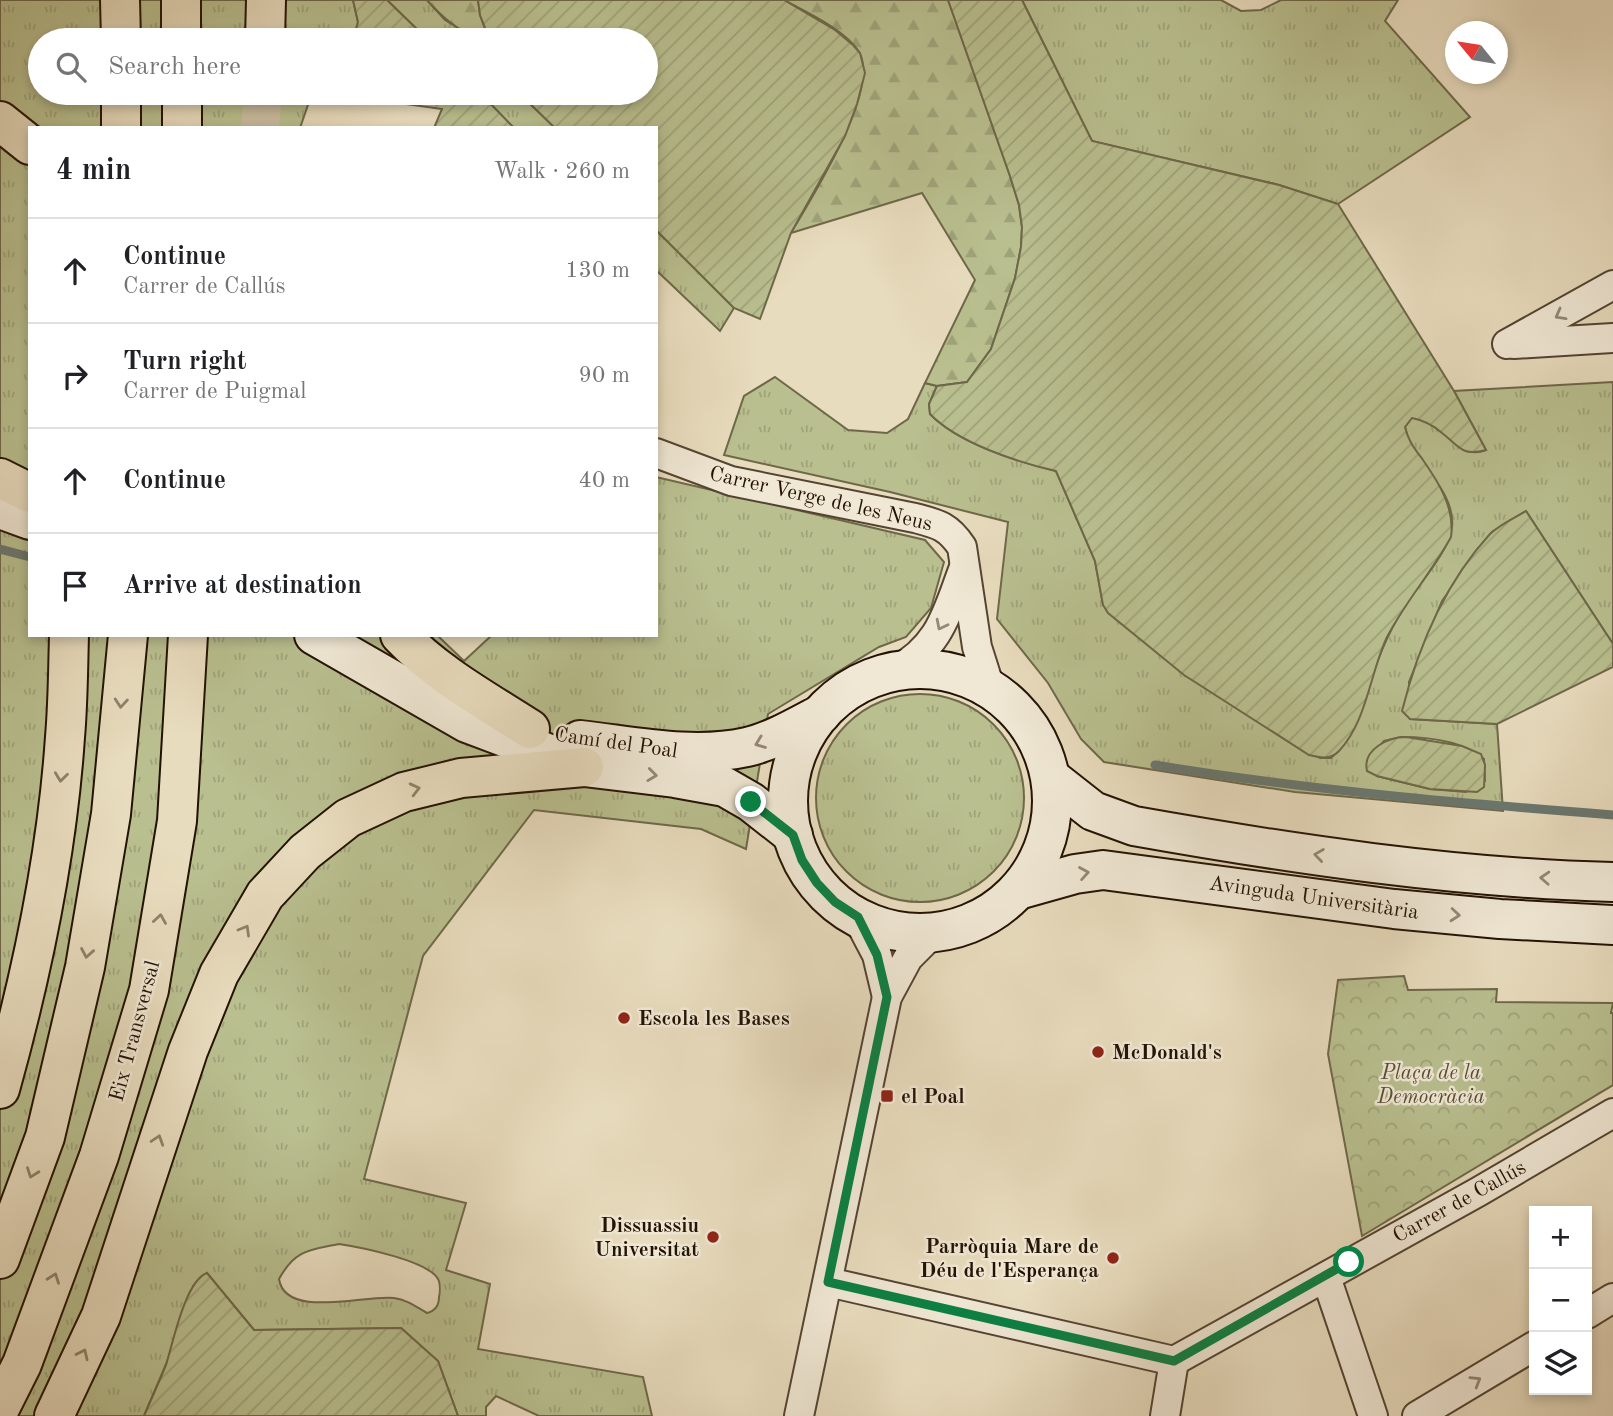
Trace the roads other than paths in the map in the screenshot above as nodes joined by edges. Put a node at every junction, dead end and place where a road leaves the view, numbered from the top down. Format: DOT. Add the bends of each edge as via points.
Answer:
graph roads {
  1 [pos="120,0"];
  2 [pos="181,0"];
  3 [pos="265,0"];
  4 [pos="121,28"];
  5 [pos="181,28"];
  6 [pos="264,28"];
  7 [pos="121,105"];
  8 [pos="182,105"];
  9 [pos="0,121"];
  10 [pos="121,126"];
  11 [pos="182,126"];
  12 [pos="28,143"];
  13 [pos="1613,285"];
  14 [pos="1613,338"];
  15 [pos="658,454"];
  16 [pos="0,478"];
  17 [pos="28,492"];
  18 [pos="0,494"];
  19 [pos="28,501"];
  20 [pos="0,509"];
  21 [pos="28,519"];
  22 [pos="966,564"];
  23 [pos="69,637"];
  24 [pos="128,637"];
  25 [pos="317,637"];
  26 [pos="345,637"];
  27 [pos="402,637"];
  28 [pos="187,648"];
  29 [pos="895,671"];
  30 [pos="990,688"];
  31 [pos="821,714"];
  32 [pos="530,729"];
  33 [pos="584,767"];
  34 [pos="1051,778"];
  35 [pos="793,835"];
  36 [pos="1613,882"];
  37 [pos="1018,890"];
  38 [pos="858,917"];
  39 [pos="1613,925"];
  40 [pos="933,933"];
  41 [pos="887,997"];
  42 [pos="0,1089"];
  43 [pos="1613,1113"];
  44 [pos="0,1259"];
  45 [pos="1326,1277"];
  46 [pos="828,1282"];
  47 [pos="1613,1298"];
  48 [pos="1592,1311"];
  49 [pos="1529,1349"];
  50 [pos="1174,1361"];
  51 [pos="0,1408"];
  52 [pos="54,1416"];
  53 [pos="799,1416"];
  54 [pos="1165,1416"];
  55 [pos="1373,1416"];
  56 [pos="1417,1416"];
  1 -- 4 [label="highway"];
  2 -- 5 [label="highway"];
  3 -- 6 [label="highway"];
  7 -- 10 [label="highway"];
  8 -- 11 [label="highway"];
  9 -- 12 [label="highway"];
  13 -- 14 [label="street, one-way" via="1507,344"];
  15 -- 22 [label="street, Carrer Verge de les Neus" via="731,481 942,526 962,547"];
  16 -- 17 [label="highway"];
  18 -- 19 [label="street"];
  20 -- 21 [label="street"];
  22 -- 29 [label="street, one-way" via="931,644"];
  22 -- 30 [label="street, Carrer Verge de les Neus" via="977,647"];
  23 -- 42 [label="highway, one-way" via="65,738 51,859"];
  24 -- 44 [label="highway, one-way" via="111,814 85,967 46,1137"];
  25 -- 33 [label="street, Camí del Poal" via="467,723"];
  26 -- 32 [label="street, Camí del Poal" via="452,700"];
  27 -- 32 [label="highway" via="441,672"];
  51 -- 28 [label="highway, Eix Transversal, one-way" via="22,1364 100,1156 149,990 177,821"];
  29 -- 30 [label="street" via="944,671"];
  29 -- 31 [label="street" via="850,690"];
  30 -- 34 [label="street" via="1030,727"];
  31 -- 32 [label="street, Camí del Poal, one-way" via="750,747 723,751 578,740"];
  31 -- 35 [label="street" via="802,744 790,778"];
  33 -- 35 [label="street, Camí del Poal, one-way" via="725,787"];
  52 -- 33 [label="highway, one-way" via="101,1316 188,1051 219,974 265,895 305,852 348,818 404,792 461,778"];
  36 -- 34 [label="street, Avinguda Universitària, one-way" via="1402,867 1148,828 1093,811"];
  34 -- 37 [label="street" via="1047,838 1036,866"];
  35 -- 38 [label="street" via="817,883"];
  37 -- 39 [label="street, Avinguda Universitària, one-way" via="1103,870 1394,909"];
  37 -- 40 [label="street" via="985,916"];
  38 -- 40 [label="street" via="886,929"];
  38 -- 41 [label="street" via="877,955"];
  40 -- 41 [label="street" via="908,958"];
  41 -- 46 [label="street"];
  43 -- 45 [label="street, Carrer de Callús"];
  45 -- 50 [label="street, Carrer de Callús"];
  45 -- 55 [label="street"];
  46 -- 50 [label="street"];
  46 -- 53 [label="street"];
  47 -- 48 [label="street"];
  56 -- 49 [label="street, one-way"];
  50 -- 54 [label="street"];
}
